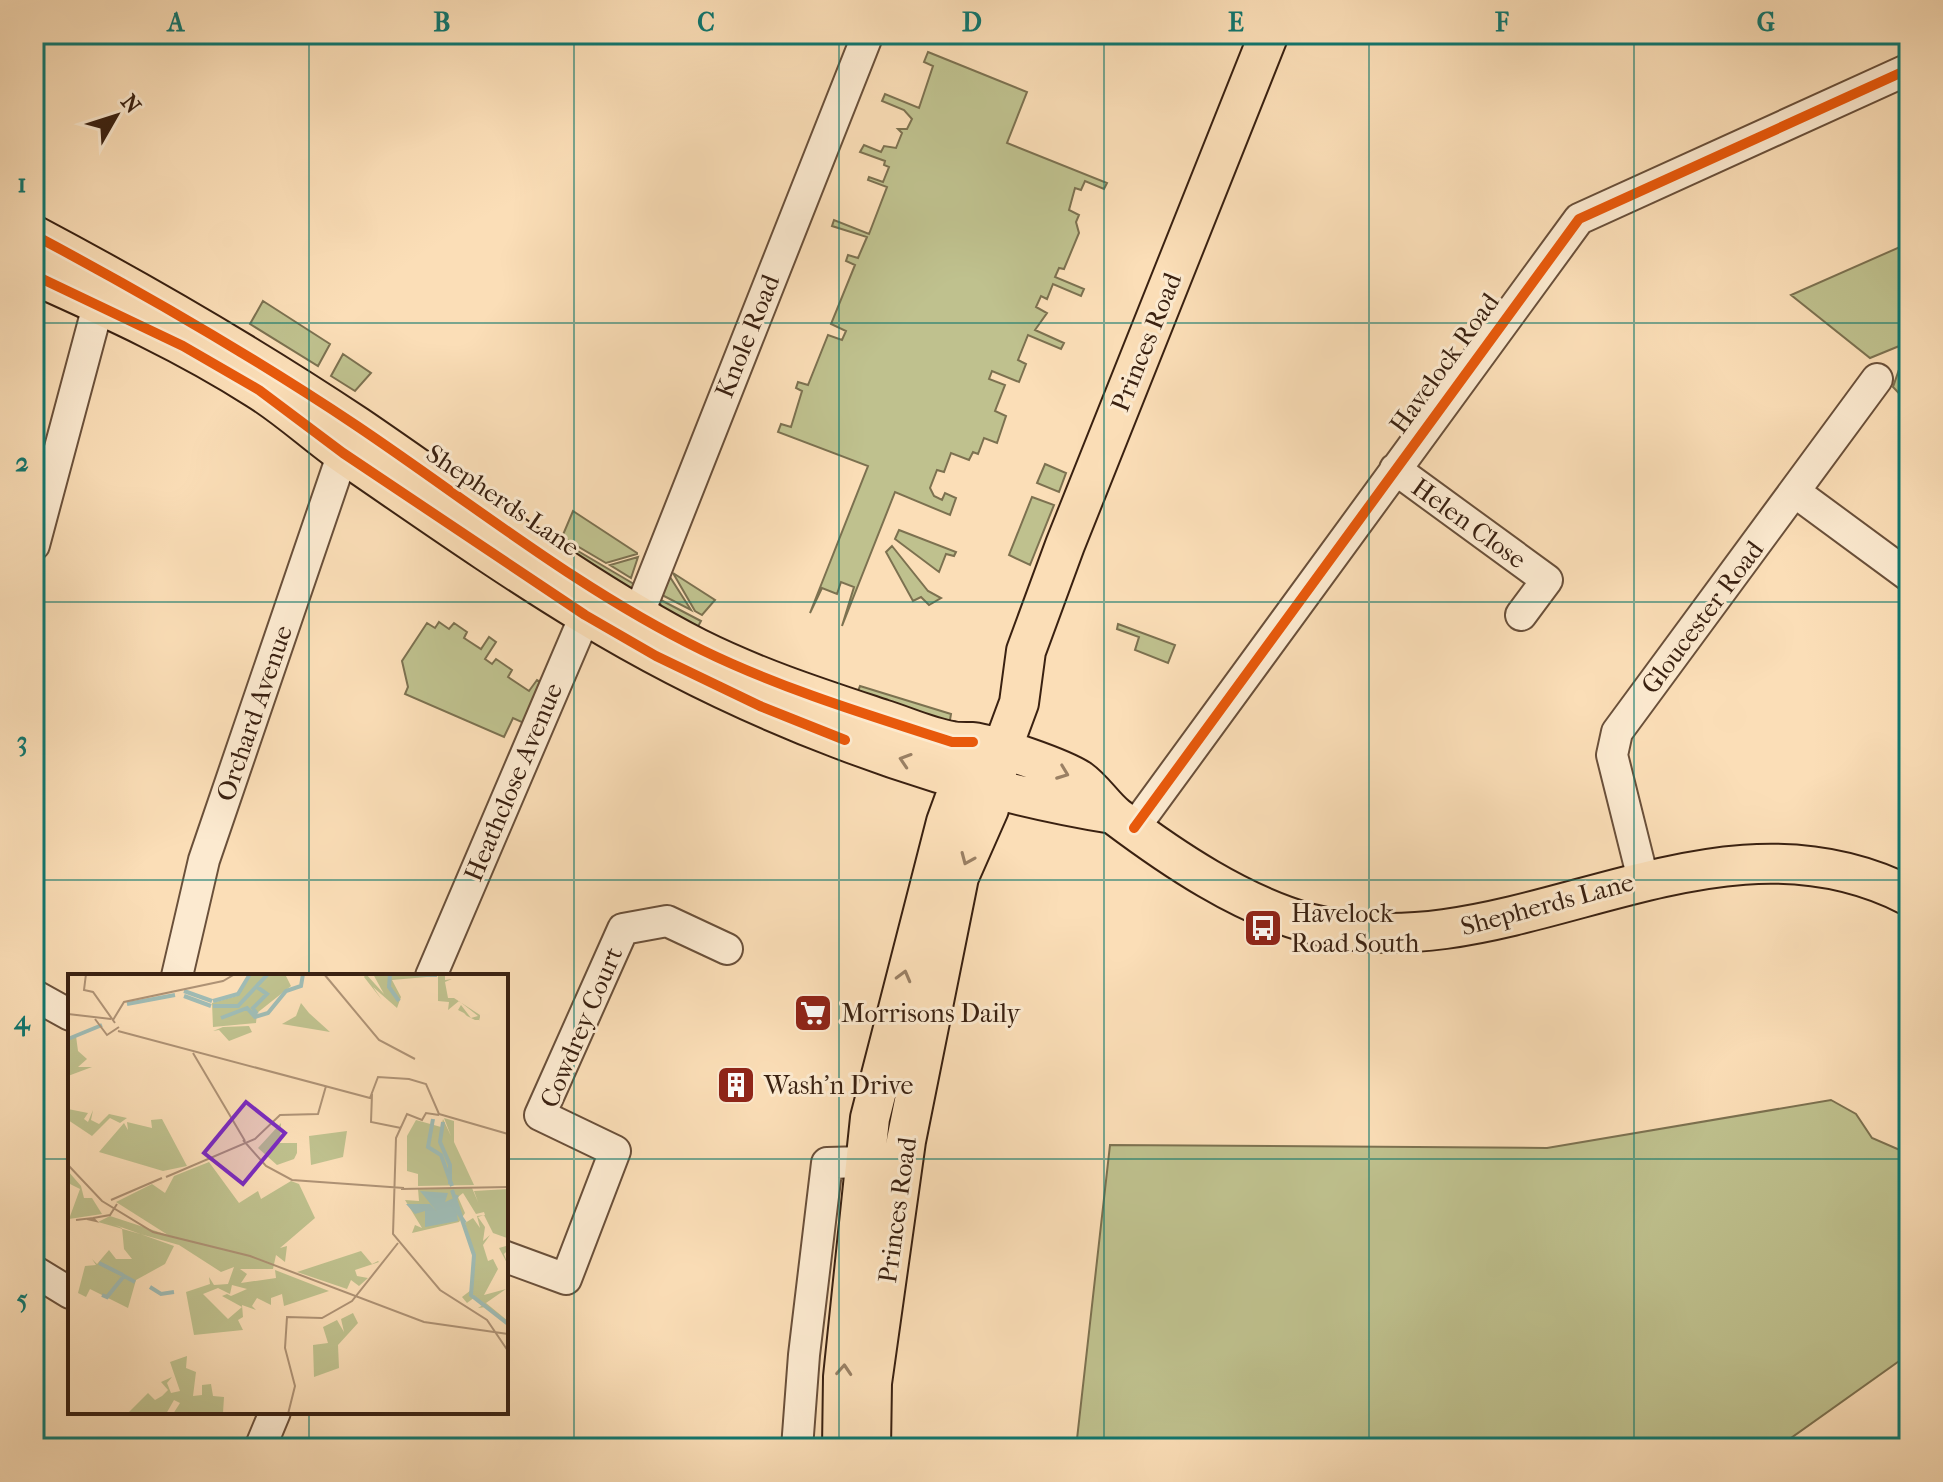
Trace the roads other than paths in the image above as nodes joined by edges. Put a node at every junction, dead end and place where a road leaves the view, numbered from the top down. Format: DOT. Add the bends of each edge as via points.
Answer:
graph roads {
  1 [pos="868,34"];
  2 [pos="1269,34"];
  3 [pos="1909,69"];
  4 [pos="34,235"];
  5 [pos="34,275"];
  6 [pos="105,290"];
  7 [pos="1877,379"];
  8 [pos="343,453"];
  9 [pos="1395,469"];
  10 [pos="1795,492"];
  11 [pos="34,545"];
  12 [pos="1909,576"];
  13 [pos="590,602"];
  14 [pos="1521,615"];
  15 [pos="634,627"];
  16 [pos="988,746"];
  17 [pos="980,784"];
  18 [pos="1123,821"];
  19 [pos="1643,879"];
  20 [pos="1909,896"];
  21 [pos="727,949"];
  22 [pos="177,974"];
  23 [pos="432,974"];
  24 [pos="34,995"];
  25 [pos="68,1014"];
  26 [pos="864,1162"];
  27 [pos="508,1258"];
  28 [pos="34,1271"];
  29 [pos="68,1292"];
  30 [pos="274,1414"];
  31 [pos="260,1448"];
  32 [pos="797,1448"];
  33 [pos="842,1448"];
  34 [pos="871,1448"];
  1 -- 15 [label="street, Knole Road"];
  2 -- 16 [label="main road, Princes Road" via="1026,651 1019,703"];
  3 -- 9 [label="street, Havelock Road" via="1579,219"];
  4 -- 6 [label="main road, Shepherds Lane"];
  5 -- 6 [label="main road, Shepherds Lane"];
  6 -- 8 [label="main road, Shepherds Lane" via="183,346 259,390"];
  6 -- 11 [label="street"];
  6 -- 13 [label="main road, Shepherds Lane" via="259,362"];
  7 -- 10 [label="street, Gloucester Road"];
  8 -- 13 [label="main road, Shepherds Lane"];
  8 -- 22 [label="street, Orchard Avenue" via="204,860"];
  9 -- 14 [label="street, Helen Close" via="1547,580"];
  9 -- 18 [label="street, Havelock Road"];
  10 -- 12 [label="street"];
  10 -- 19 [label="street, Gloucester Road" via="1617,732 1612,755"];
  13 -- 15 [label="main road, Shepherds Lane"];
  13 -- 23 [label="street, Heathclose Avenue"];
  15 -- 16 [label="main road, Shepherds Lane" via="781,685 952,742"];
  17 -- 15 [label="main road, Shepherds Lane, one-way" via="760,706 656,656"];
  16 -- 17 [label="main road, Princes Road"];
  16 -- 18 [label="main road, Shepherds Lane, one-way" via="1079,779"];
  17 -- 18 [label="main road, Shepherds Lane"];
  26 -- 17 [label="main road, Princes Road, one-way" via="895,1008 946,822"];
  17 -- 34 [label="main road, Princes Road, one-way" via="909,1127 872,1383"];
  18 -- 19 [label="main road, Shepherds Lane" via="1255,903 1306,922 1363,934 1458,929"];
  19 -- 20 [label="main road, Shepherds Lane" via="1795,864 1842,870"];
  21 -- 27 [label="street, Cowdrey Court" via="667,921 623,929 540,1115 615,1151 566,1279"];
  24 -- 25 [label="street"];
  26 -- 32 [label="street, Princes Road" via="827,1163"];
  33 -- 26 [label="main road, Princes Road, one-way" via="843,1377"];
  28 -- 29 [label="street"];
  30 -- 31 [label="street"];
}
